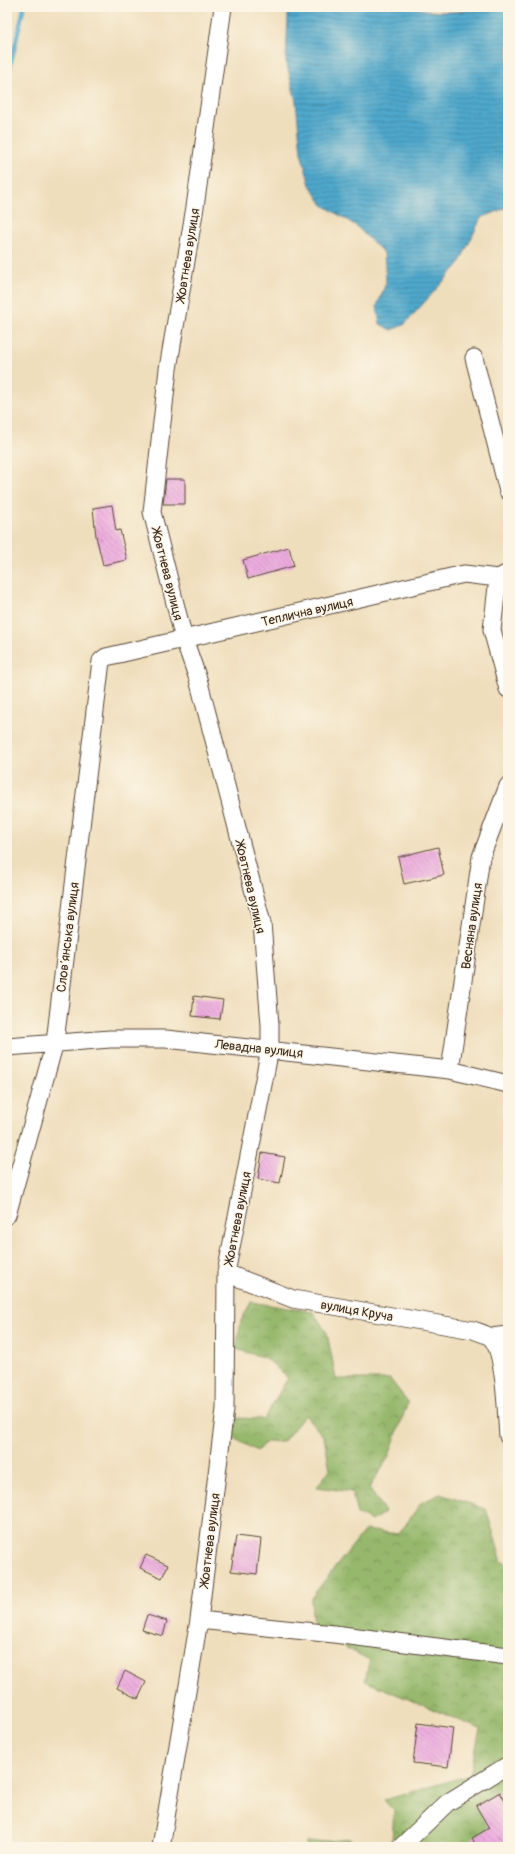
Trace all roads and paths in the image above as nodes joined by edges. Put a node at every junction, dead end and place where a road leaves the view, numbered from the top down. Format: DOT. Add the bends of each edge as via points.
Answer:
graph roads {
  1 [pos="224,7"];
  2 [pos="474,358"];
  3 [pos="508,491"];
  4 [pos="503,575"];
  5 [pos="184,639"];
  6 [pos="106,657"];
  7 [pos="508,689"];
  8 [pos="508,786"];
  9 [pos="55,1042"];
  10 [pos="7,1047"];
  11 [pos="270,1049"];
  12 [pos="450,1070"];
  13 [pos="508,1084"];
  14 [pos="7,1215"];
  15 [pos="226,1273"];
  16 [pos="508,1334"];
  17 [pos="491,1337"];
  18 [pos="508,1436"];
  19 [pos="199,1620"];
  20 [pos="508,1656"];
  21 [pos="508,1765"];
  22 [pos="161,1847"];
  23 [pos="402,1847"];
  1 -- 5 [label="street, Жовтнева вулиця" via="168,369 152,512"];
  2 -- 3 [label="street"];
  4 -- 5 [label="street, Теплична вулиця" via="464,574"];
  4 -- 7 [label="street" via="492,630"];
  5 -- 6 [label="street, Теплична вулиця"];
  5 -- 11 [label="street, Жовтнева вулиця" via="198,679 262,923"];
  6 -- 9 [label="street, Словʼянська вулиця" via="99,667"];
  8 -- 12 [label="street, Весняна вулиця" via="481,857"];
  9 -- 10 [label="street, Левадна вулиця"];
  9 -- 11 [label="street, Левадна вулиця" via="166,1039"];
  9 -- 14 [label="street, Словʼянська вулиця"];
  11 -- 12 [label="street, Левадна вулиця"];
  11 -- 15 [label="street, Жовтнева вулиця"];
  12 -- 13 [label="street, Левадна вулиця"];
  15 -- 17 [label="street, вулиця Круча" via="293,1299 473,1330"];
  15 -- 19 [label="street, Жовтнева вулиця" via="225,1409"];
  16 -- 17 [label="street"];
  17 -- 18 [label="street" via="500,1353 503,1368"];
  19 -- 20 [label="street"];
  19 -- 22 [label="street, Жовтнева вулиця"];
  21 -- 23 [label="street" via="447,1803"];
}
